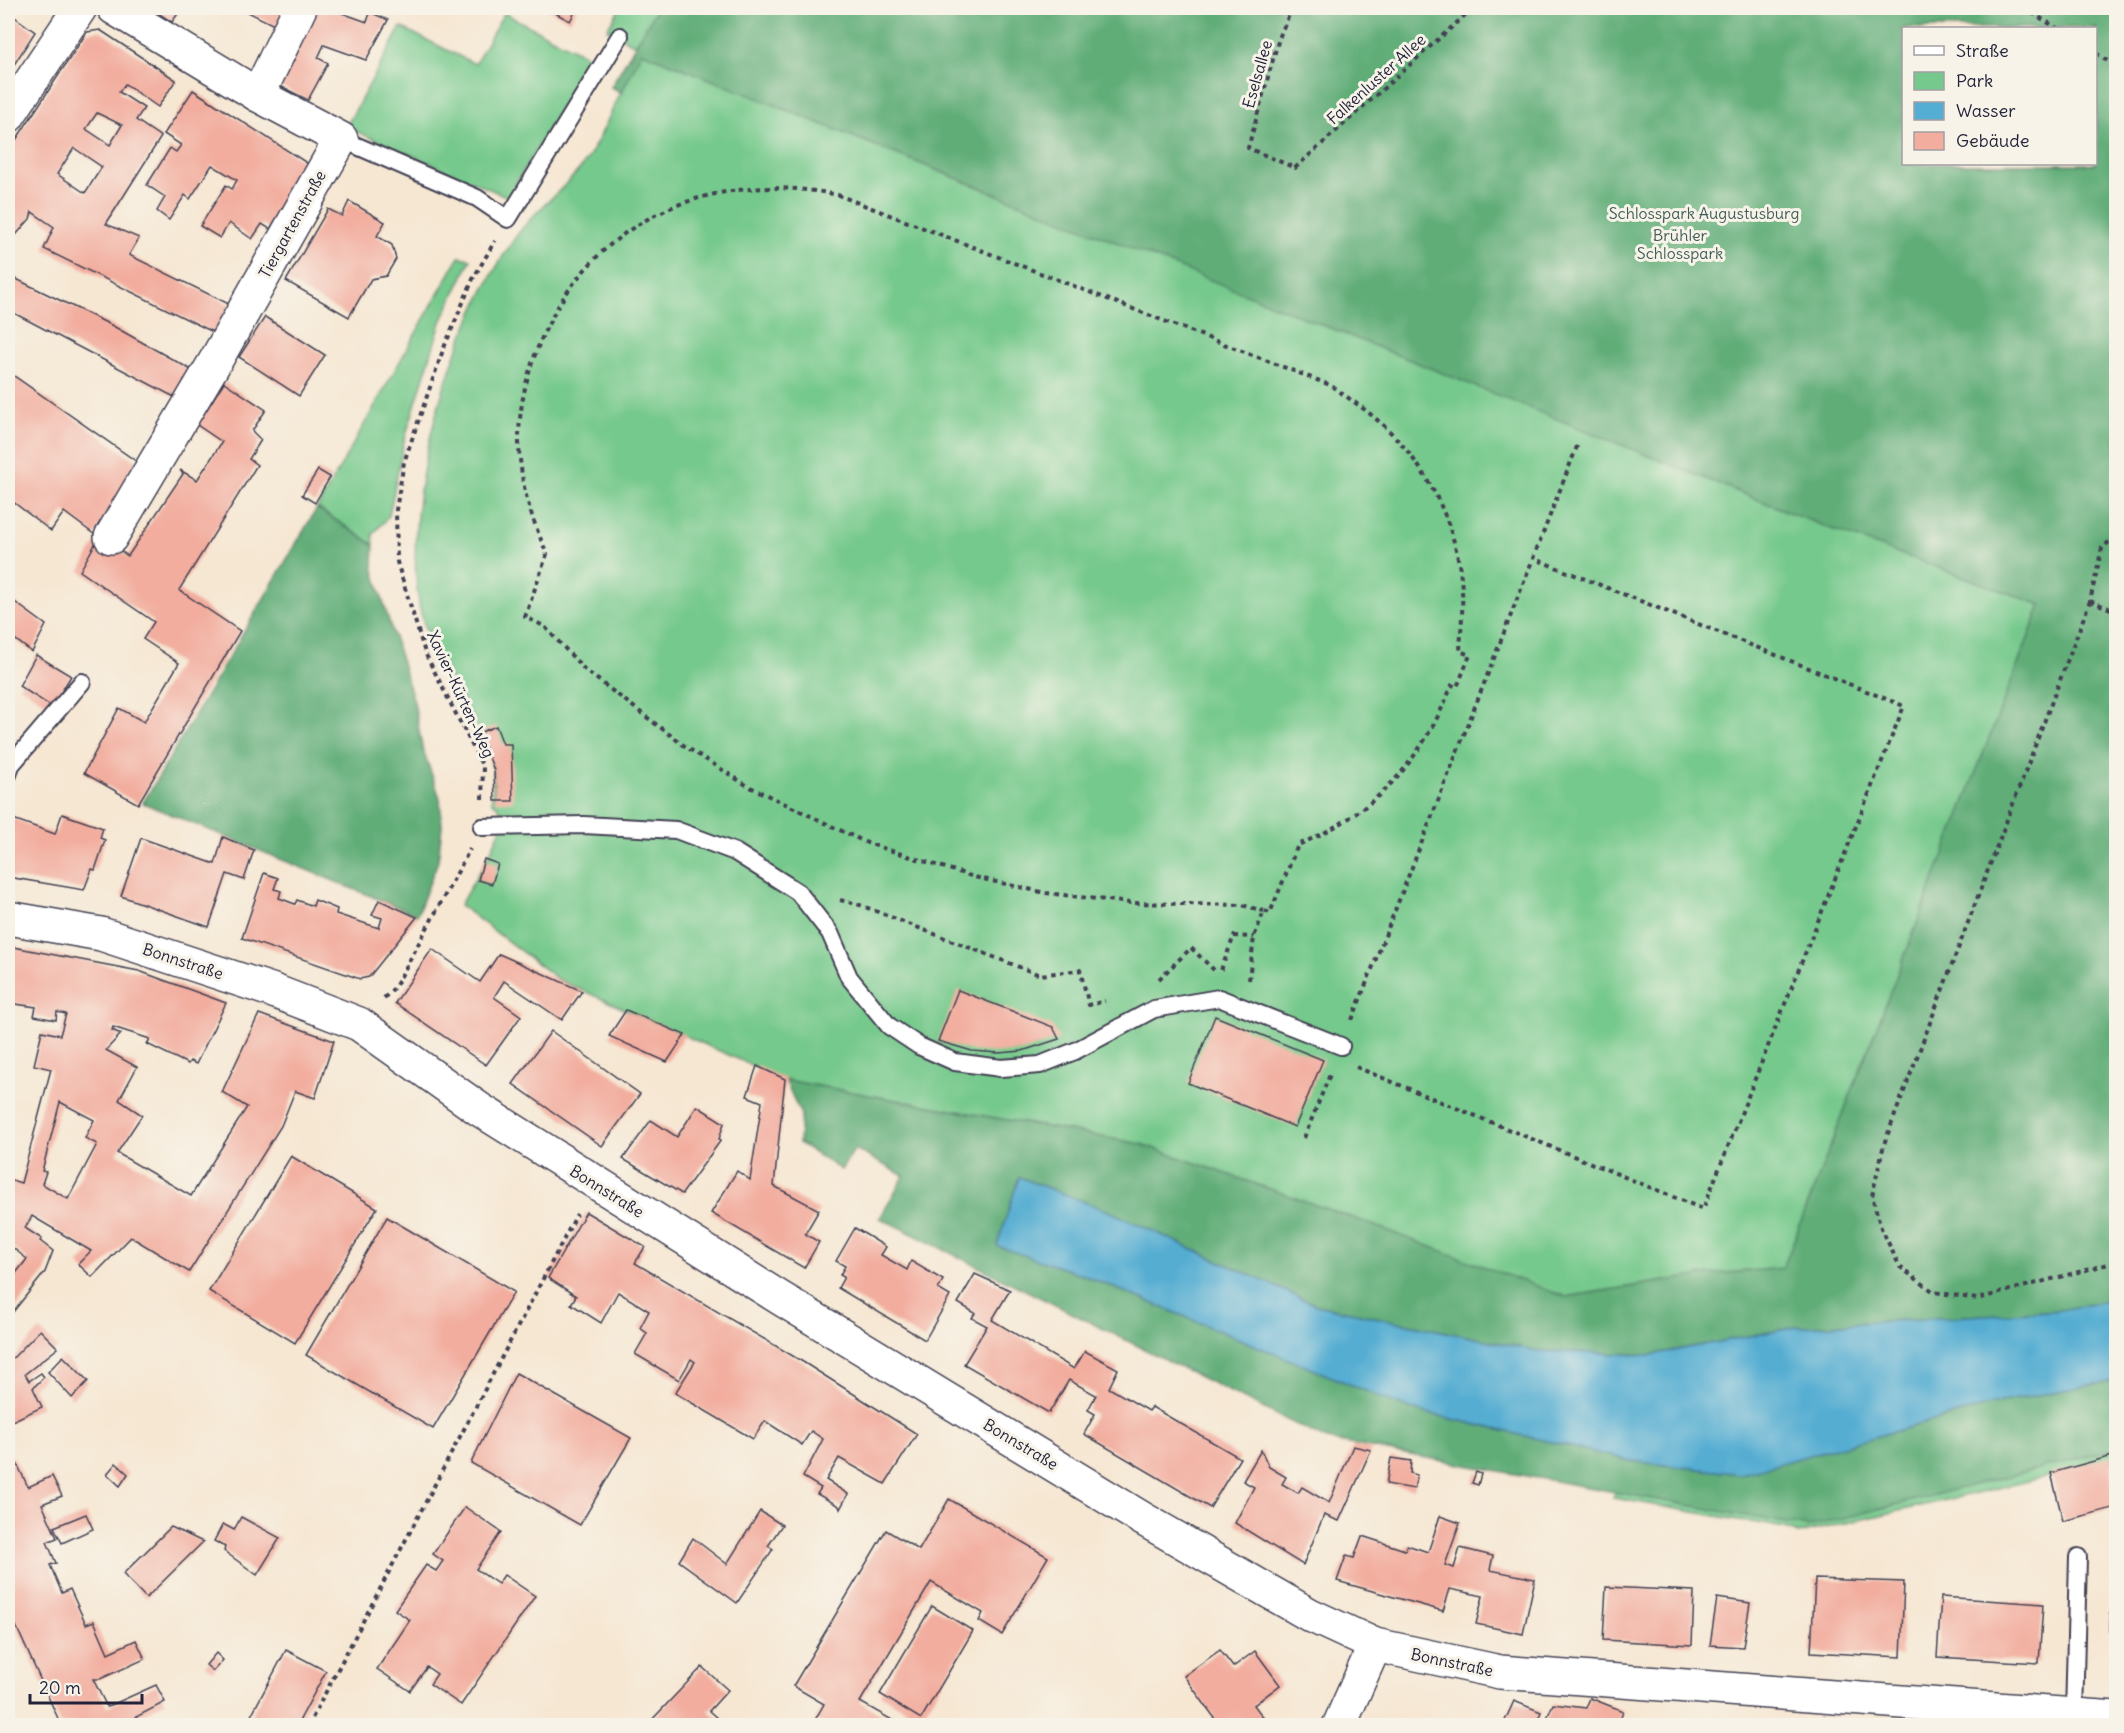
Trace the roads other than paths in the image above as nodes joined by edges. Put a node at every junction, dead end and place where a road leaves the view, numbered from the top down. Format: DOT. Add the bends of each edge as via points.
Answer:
graph roads {
  1 [pos="80,8"];
  2 [pos="300,8"];
  3 [pos="123,10"];
  4 [pos="620,36"];
  5 [pos="258,95"];
  6 [pos="8,116"];
  7 [pos="341,139"];
  8 [pos="111,537"];
  9 [pos="82,682"];
  10 [pos="8,775"];
  11 [pos="482,827"];
  12 [pos="8,918"];
  13 [pos="1339,1052"];
  14 [pos="2078,1557"];
  15 [pos="1375,1645"];
  16 [pos="2100,1719"];
  17 [pos="1339,1725"];
  1 -- 6 [label="street"];
  2 -- 5 [label="street"];
  3 -- 5 [label="street"];
  4 -- 7 [label="lane" via="508,219 477,198"];
  5 -- 7 [label="street"];
  7 -- 8 [label="street, Tiergartenstraße"];
  9 -- 10 [label="lane" via="11,765"];
  11 -- 13 [label="lane" via="584,825 676,830 735,852 798,892 830,933 849,977 890,1026 919,1046 955,1062 1001,1068 1040,1065 1154,1009 1219,998"];
  12 -- 15 [label="street, Bonnstraße" via="101,934 271,990 359,1024 593,1183 1143,1519 1310,1615"];
  14 -- 16 [label="lane"];
  15 -- 16 [label="street, Bonnstraße" via="1500,1672"];
  15 -- 17 [label="street"];
}
